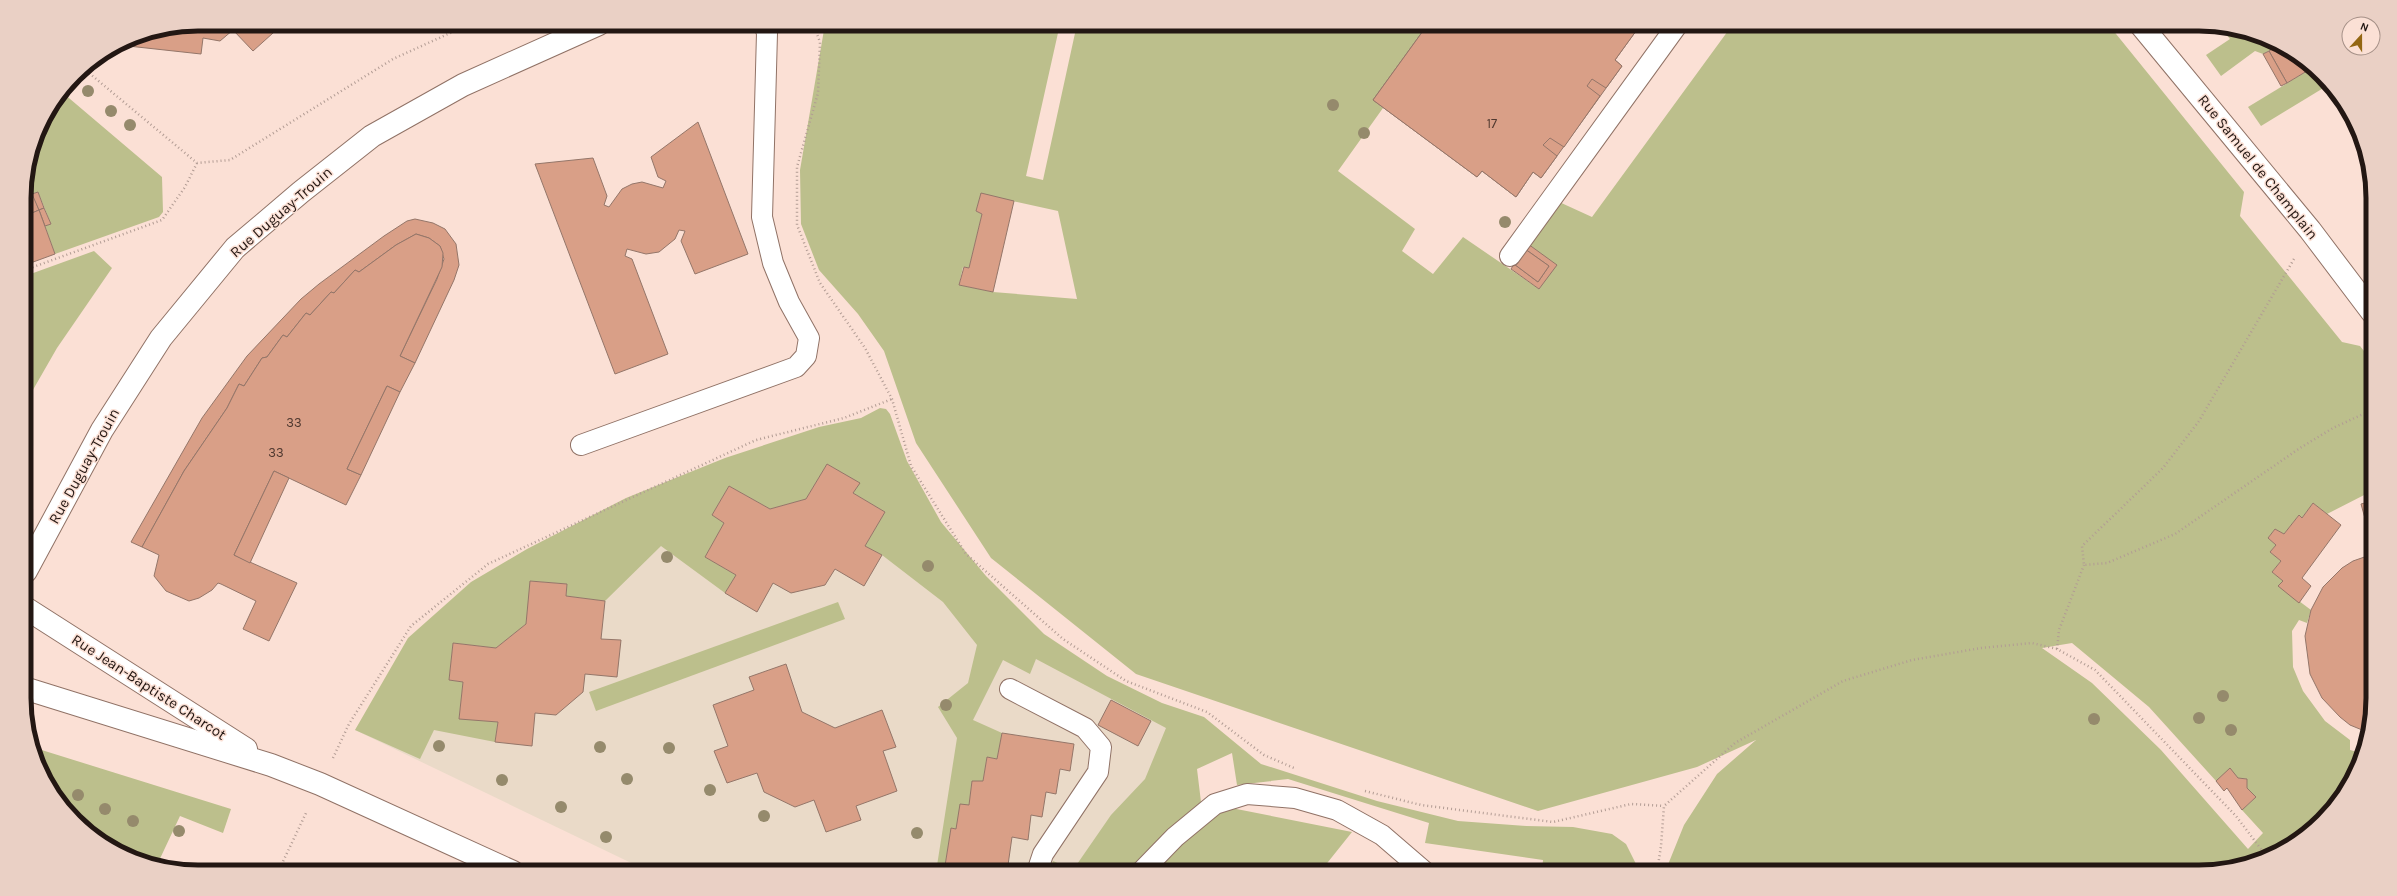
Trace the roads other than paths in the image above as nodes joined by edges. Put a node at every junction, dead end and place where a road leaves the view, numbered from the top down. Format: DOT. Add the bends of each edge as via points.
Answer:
graph roads {
  1 [pos="583,31"];
  2 [pos="766,31"];
  3 [pos="1673,31"];
  4 [pos="2146,31"];
  5 [pos="1510,256"];
  6 [pos="2366,304"];
  7 [pos="581,445"];
  8 [pos="31,562"];
  9 [pos="31,612"];
  10 [pos="1010,689"];
  11 [pos="31,690"];
  12 [pos="271,765"];
  13 [pos="498,865"];
  14 [pos="1039,865"];
  15 [pos="1149,865"];
  16 [pos="1417,865"];
  1 -- 8 [label="street, Rue Duguay-Trouin" via="463,85 372,136 235,248 161,338 102,430"];
  2 -- 7 [label="lane" via="762,217 773,263 789,302 810,338 806,356 796,367"];
  3 -- 5 [label="lane"];
  4 -- 6 [label="street, Rue Samuel de Champlain" via="2310,230"];
  9 -- 12 [label="street, Rue Jean-Baptiste Charcot"];
  10 -- 14 [label="lane" via="1085,728 1102,747 1098,772 1043,854"];
  11 -- 12 [label="street, Rue Jean-Baptiste Charcot"];
  12 -- 13 [label="street, Rue Jean-Baptiste Charcot" via="320,784"];
  15 -- 16 [label="lane" via="1175,837 1215,804 1247,794 1295,798 1337,810 1382,835"];
}
